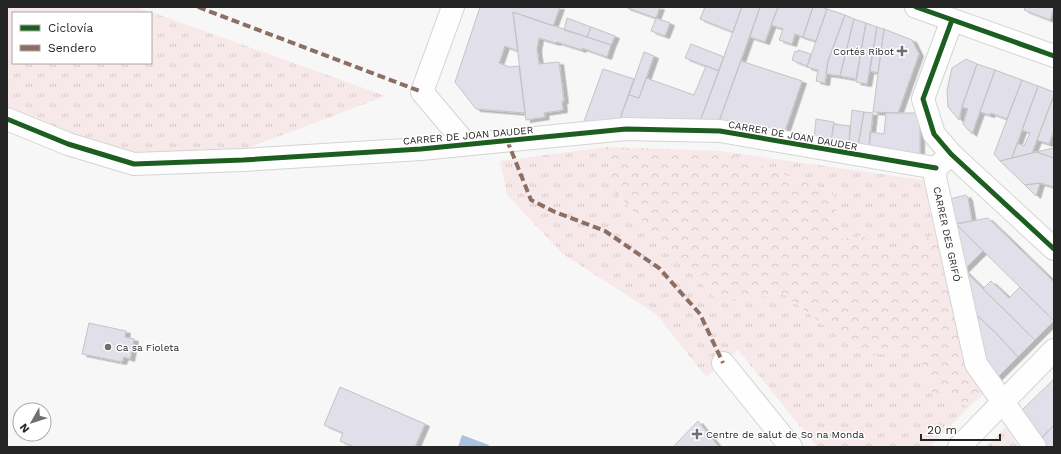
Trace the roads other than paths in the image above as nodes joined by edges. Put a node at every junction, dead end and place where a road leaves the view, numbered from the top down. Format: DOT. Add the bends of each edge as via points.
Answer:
graph roads {
  1 [pos="453,7"];
  2 [pos="916,7"];
  3 [pos="952,20"];
  4 [pos="1054,56"];
  5 [pos="7,119"];
  6 [pos="466,144"];
  7 [pos="943,161"];
  8 [pos="1054,249"];
  9 [pos="1054,350"];
  10 [pos="723,363"];
  11 [pos="1003,403"];
  12 [pos="791,447"];
  13 [pos="959,447"];
  14 [pos="1035,447"];
  1 -- 6 [label="street" via="422,92"];
  2 -- 3 [label="street"];
  3 -- 4 [label="street"];
  3 -- 7 [label="street" via="923,100"];
  5 -- 6 [label="street, CARRER DE JOAN DAUDER" via="68,144 134,164 243,160"];
  6 -- 7 [label="street, CARRER DE JOAN DAUDER" via="626,129 720,131"];
  7 -- 8 [label="street"];
  7 -- 11 [label="street, CARRER DES GRIFÓ" via="935,177 976,364"];
  9 -- 11 [label="street"];
  10 -- 12 [label="street"];
  11 -- 13 [label="street"];
  11 -- 14 [label="street, CARRER DES GRIFÓ"];
}
